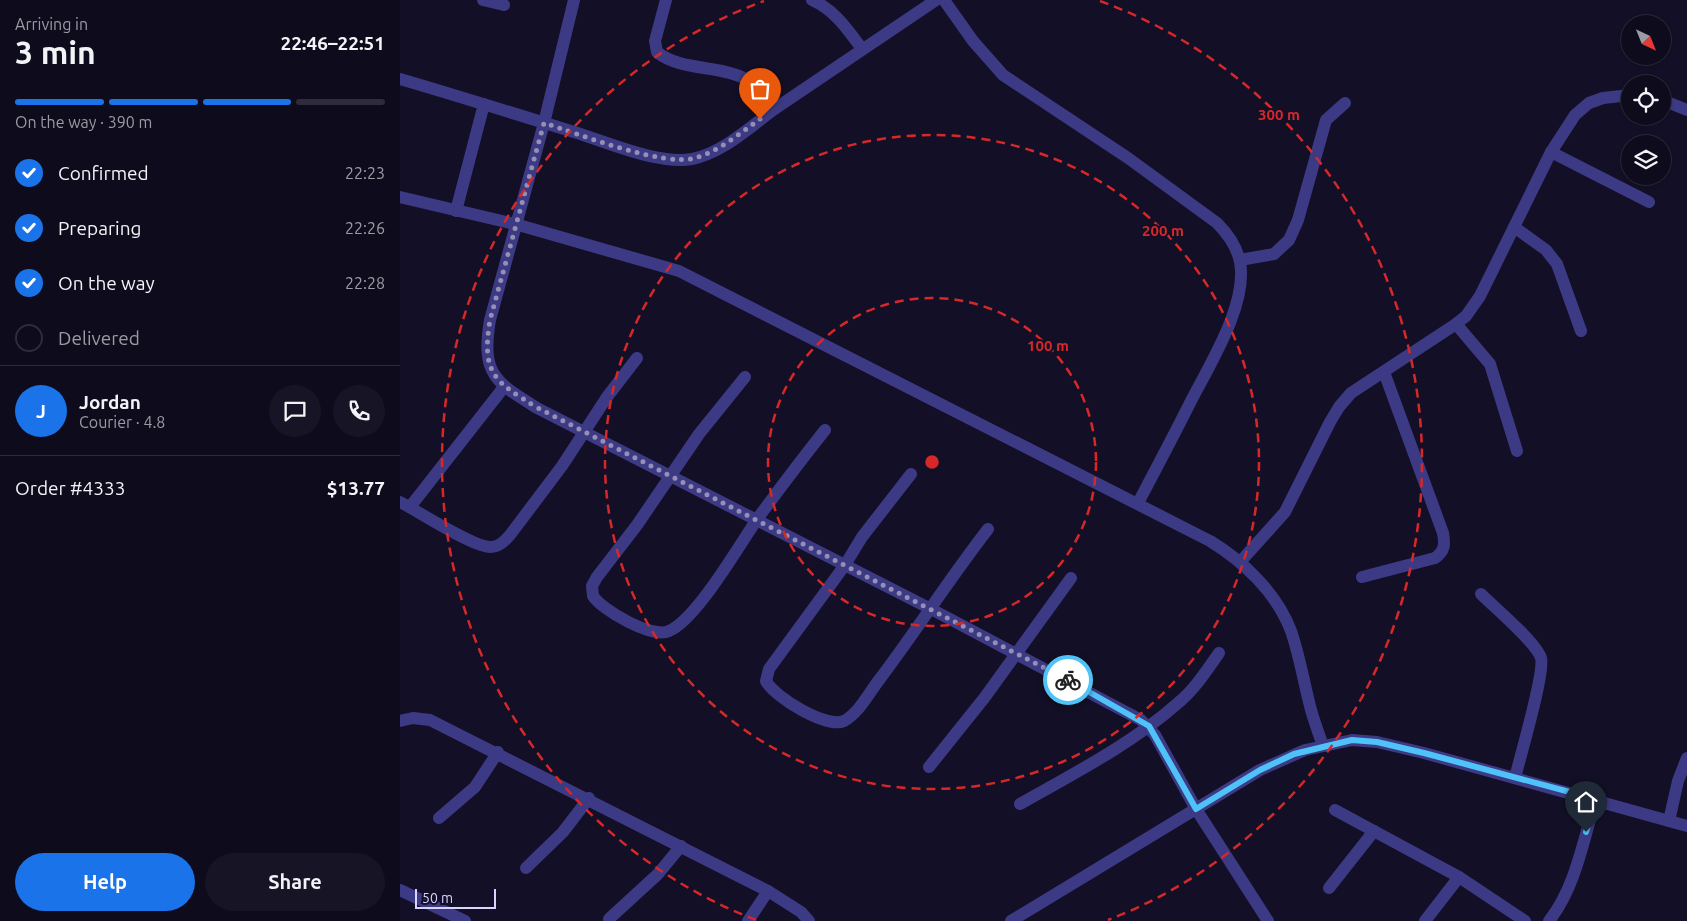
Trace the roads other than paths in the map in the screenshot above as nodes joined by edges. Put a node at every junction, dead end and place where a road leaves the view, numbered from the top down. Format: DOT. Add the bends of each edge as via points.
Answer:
graph roads {
  1 [pos="483,0"];
  2 [pos="574,0"];
  3 [pos="666,0"];
  4 [pos="812,0"];
  5 [pos="936,0"];
  6 [pos="944,0"];
  7 [pos="504,4"];
  8 [pos="862,50"];
  9 [pos="400,79"];
  10 [pos="1621,96"];
  11 [pos="1345,103"];
  12 [pos="484,104"];
  13 [pos="1671,104"];
  14 [pos="776,108"];
  15 [pos="1687,110"];
  16 [pos="544,123"];
  17 [pos="1551,152"];
  18 [pos="400,197"];
  19 [pos="1649,202"];
  20 [pos="456,211"];
  21 [pos="515,224"];
  22 [pos="1514,227"];
  23 [pos="1240,260"];
  24 [pos="1456,324"];
  25 [pos="1581,331"];
  26 [pos="637,358"];
  27 [pos="1384,372"];
  28 [pos="745,377"];
  29 [pos="504,387"];
  30 [pos="825,430"];
  31 [pos="584,433"];
  32 [pos="1517,451"];
  33 [pos="911,474"];
  34 [pos="672,476"];
  35 [pos="1138,503"];
  36 [pos="405,504"];
  37 [pos="756,520"];
  38 [pos="988,529"];
  39 [pos="1241,562"];
  40 [pos="844,565"];
  41 [pos="1072,578"];
  42 [pos="1362,578"];
  43 [pos="1481,594"];
  44 [pos="932,609"];
  45 [pos="1016,653"];
  46 [pos="1219,653"];
  47 [pos="400,721"];
  48 [pos="1149,726"];
  49 [pos="1323,746"];
  50 [pos="498,752"];
  51 [pos="1687,758"];
  52 [pos="929,768"];
  53 [pos="1515,778"];
  54 [pos="588,798"];
  55 [pos="1596,799"];
  56 [pos="1020,804"];
  57 [pos="1196,809"];
  58 [pos="1335,810"];
  59 [pos="439,818"];
  60 [pos="1669,821"];
  61 [pos="1687,826"];
  62 [pos="1374,831"];
  63 [pos="681,846"];
  64 [pos="526,868"];
  65 [pos="1459,877"];
  66 [pos="1329,888"];
  67 [pos="400,890"];
  68 [pos="768,891"];
  69 [pos="609,919"];
  70 [pos="463,921"];
  71 [pos="748,921"];
  72 [pos="809,921"];
  73 [pos="1011,921"];
  74 [pos="1268,921"];
  75 [pos="1425,921"];
  76 [pos="1524,921"];
  77 [pos="1549,921"];
  1 -- 7 [label="street"];
  2 -- 16 [label="street"];
  3 -- 14 [label="street" via="655,41 657,52 671,60 742,77"];
  4 -- 8 [label="street" via="829,9"];
  5 -- 8 [label="street"];
  6 -- 23 [label="street" via="1002,75 1128,158 1217,222 1229,235"];
  8 -- 14 [label="street"];
  9 -- 12 [label="street"];
  10 -- 17 [label="street" via="1603,98 1575,115"];
  11 -- 23 [label="street" via="1326,120 1298,220 1289,240 1274,254"];
  12 -- 16 [label="street"];
  12 -- 20 [label="street"];
  13 -- 15 [label="street"];
  14 -- 16 [label="street" via="730,141 709,153 686,160 673,160"];
  16 -- 21 [label="street"];
  17 -- 19 [label="street"];
  17 -- 22 [label="street"];
  18 -- 20 [label="street"];
  20 -- 21 [label="street"];
  21 -- 29 [label="street" via="486,342 494,376"];
  21 -- 35 [label="street" via="658,264 706,283"];
  22 -- 24 [label="street" via="1480,296"];
  22 -- 25 [label="street" via="1546,250 1557,264"];
  23 -- 35 [label="street" via="1239,293 1231,319"];
  24 -- 27 [label="street"];
  24 -- 32 [label="street" via="1490,364"];
  26 -- 31 [label="street" via="607,396"];
  27 -- 39 [label="street" via="1351,393 1339,407 1290,504"];
  27 -- 42 [label="street" via="1445,545 1435,558"];
  28 -- 34 [label="street" via="699,434"];
  29 -- 31 [label="street"];
  29 -- 36 [label="street"];
  30 -- 37 [label="street"];
  31 -- 34 [label="street"];
  31 -- 36 [label="street" via="510,535 496,546 478,544"];
  33 -- 40 [label="street" via="862,536"];
  34 -- 37 [label="street"];
  34 -- 37 [label="street" via="592,586 595,600 638,626 659,634 680,624 727,566"];
  35 -- 39 [label="street" via="1210,541"];
  37 -- 40 [label="street"];
  38 -- 44 [label="street" via="958,567"];
  39 -- 49 [label="street" via="1279,608 1290,629"];
  40 -- 44 [label="street"];
  40 -- 44 [label="street" via="766,676 769,687 778,696 801,709 831,722 844,720 860,705"];
  41 -- 45 [label="street"];
  43 -- 53 [label="street" via="1528,640 1541,658 1542,667"];
  44 -- 45 [label="street"];
  45 -- 48 [label="street" via="1100,696"];
  45 -- 52 [label="street"];
  46 -- 48 [label="street" via="1179,703"];
  47 -- 50 [label="street" via="413,718 430,720"];
  48 -- 56 [label="street"];
  48 -- 57 [label="street"];
  49 -- 53 [label="street" via="1352,740 1377,742"];
  49 -- 57 [label="street" via="1294,754 1260,770"];
  50 -- 54 [label="street"];
  50 -- 59 [label="street" via="475,787"];
  51 -- 60 [label="street"];
  53 -- 55 [label="street"];
  54 -- 63 [label="street"];
  54 -- 64 [label="street" via="563,832"];
  55 -- 60 [label="street"];
  55 -- 77 [label="street" via="1571,881 1562,903"];
  57 -- 73 [label="street"];
  57 -- 74 [label="street"];
  58 -- 62 [label="street"];
  60 -- 61 [label="street"];
  62 -- 65 [label="street"];
  62 -- 66 [label="street"];
  63 -- 68 [label="street"];
  63 -- 69 [label="street" via="658,874"];
  65 -- 75 [label="street"];
  65 -- 76 [label="street"];
  67 -- 70 [label="street"];
  68 -- 71 [label="street"];
  68 -- 72 [label="street"];
}
